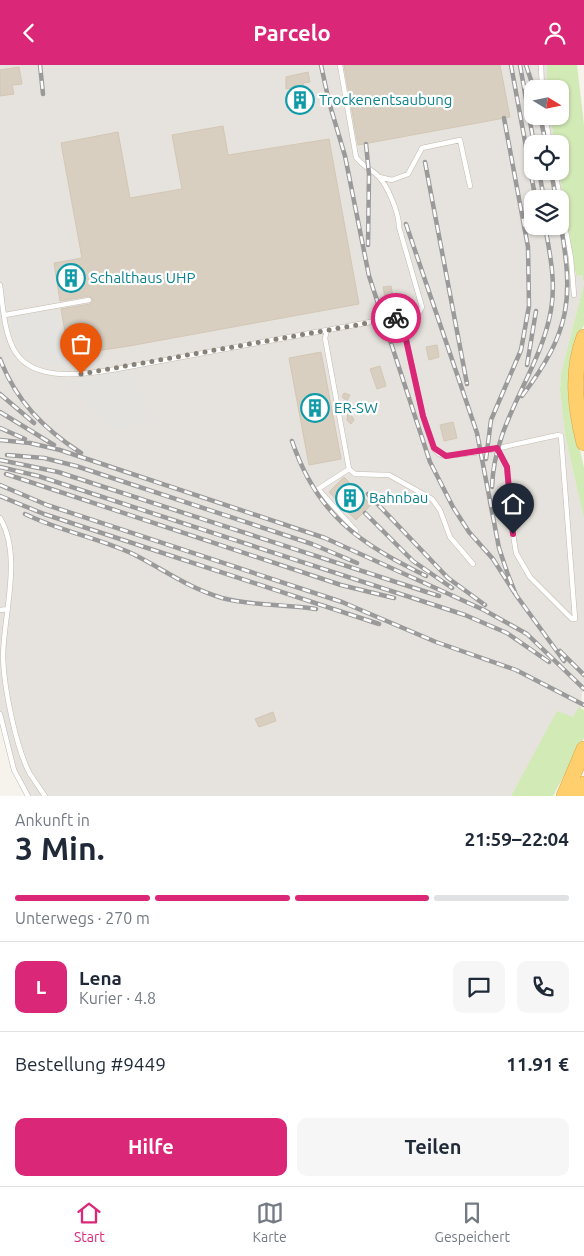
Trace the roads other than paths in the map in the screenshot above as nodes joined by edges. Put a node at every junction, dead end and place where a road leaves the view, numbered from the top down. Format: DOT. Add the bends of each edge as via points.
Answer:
graph roads {
  1 [pos="340,65"];
  2 [pos="541,65"];
  3 [pos="542,80"];
  4 [pos="379,177"];
  5 [pos="470,186"];
  6 [pos="567,235"];
  7 [pos="0,285"];
  8 [pos="574,295"];
  9 [pos="89,299"];
  10 [pos="5,315"];
  11 [pos="401,317"];
  12 [pos="327,331"];
  13 [pos="584,337"];
  14 [pos="584,443"];
  15 [pos="497,448"];
  16 [pos="349,469"];
  17 [pos="0,518"];
  18 [pos="356,531"];
  19 [pos="473,563"];
  20 [pos="8,609"];
  21 [pos="0,610"];
  22 [pos="0,714"];
  23 [pos="584,749"];
  24 [pos="584,758"];
  25 [pos="584,785"];
  26 [pos="28,796"];
  27 [pos="45,796"];
  28 [pos="564,796"];
  29 [pos="578,796"];
  1 -- 4 [label="lane" via="356,157"];
  2 -- 3 [label="lane"];
  4 -- 5 [label="lane" via="392,179 408,174 422,148 460,140"];
  4 -- 11 [label="lane" via="399,215 422,307 419,313"];
  6 -- 8 [label="lane"];
  7 -- 10 [label="lane"];
  9 -- 10 [label="lane"];
  10 -- 12 [label="lane" via="15,352 25,362 48,372 70,374 117,369"];
  11 -- 12 [label="lane"];
  11 -- 15 [label="lane" via="423,416 434,448 446,456"];
  12 -- 16 [label="lane" via="325,338"];
  13 -- 14 [label="highway" via="575,389"];
  15 -- 15 [label="lane" via="507,467 516,553 530,577 575,619 561,436"];
  16 -- 18 [label="lane" via="318,489"];
  16 -- 19 [label="lane" via="355,474 389,475 432,499 440,510 450,537"];
  17 -- 20 [label="lane" via="10,558"];
  20 -- 21 [label="lane"];
  20 -- 27 [label="lane" via="3,657 5,687 21,749 30,773"];
  22 -- 26 [label="lane" via="14,770"];
  23 -- 28 [label="highway"];
  24 -- 28 [label="highway"];
  25 -- 29 [label="highway"];
}
